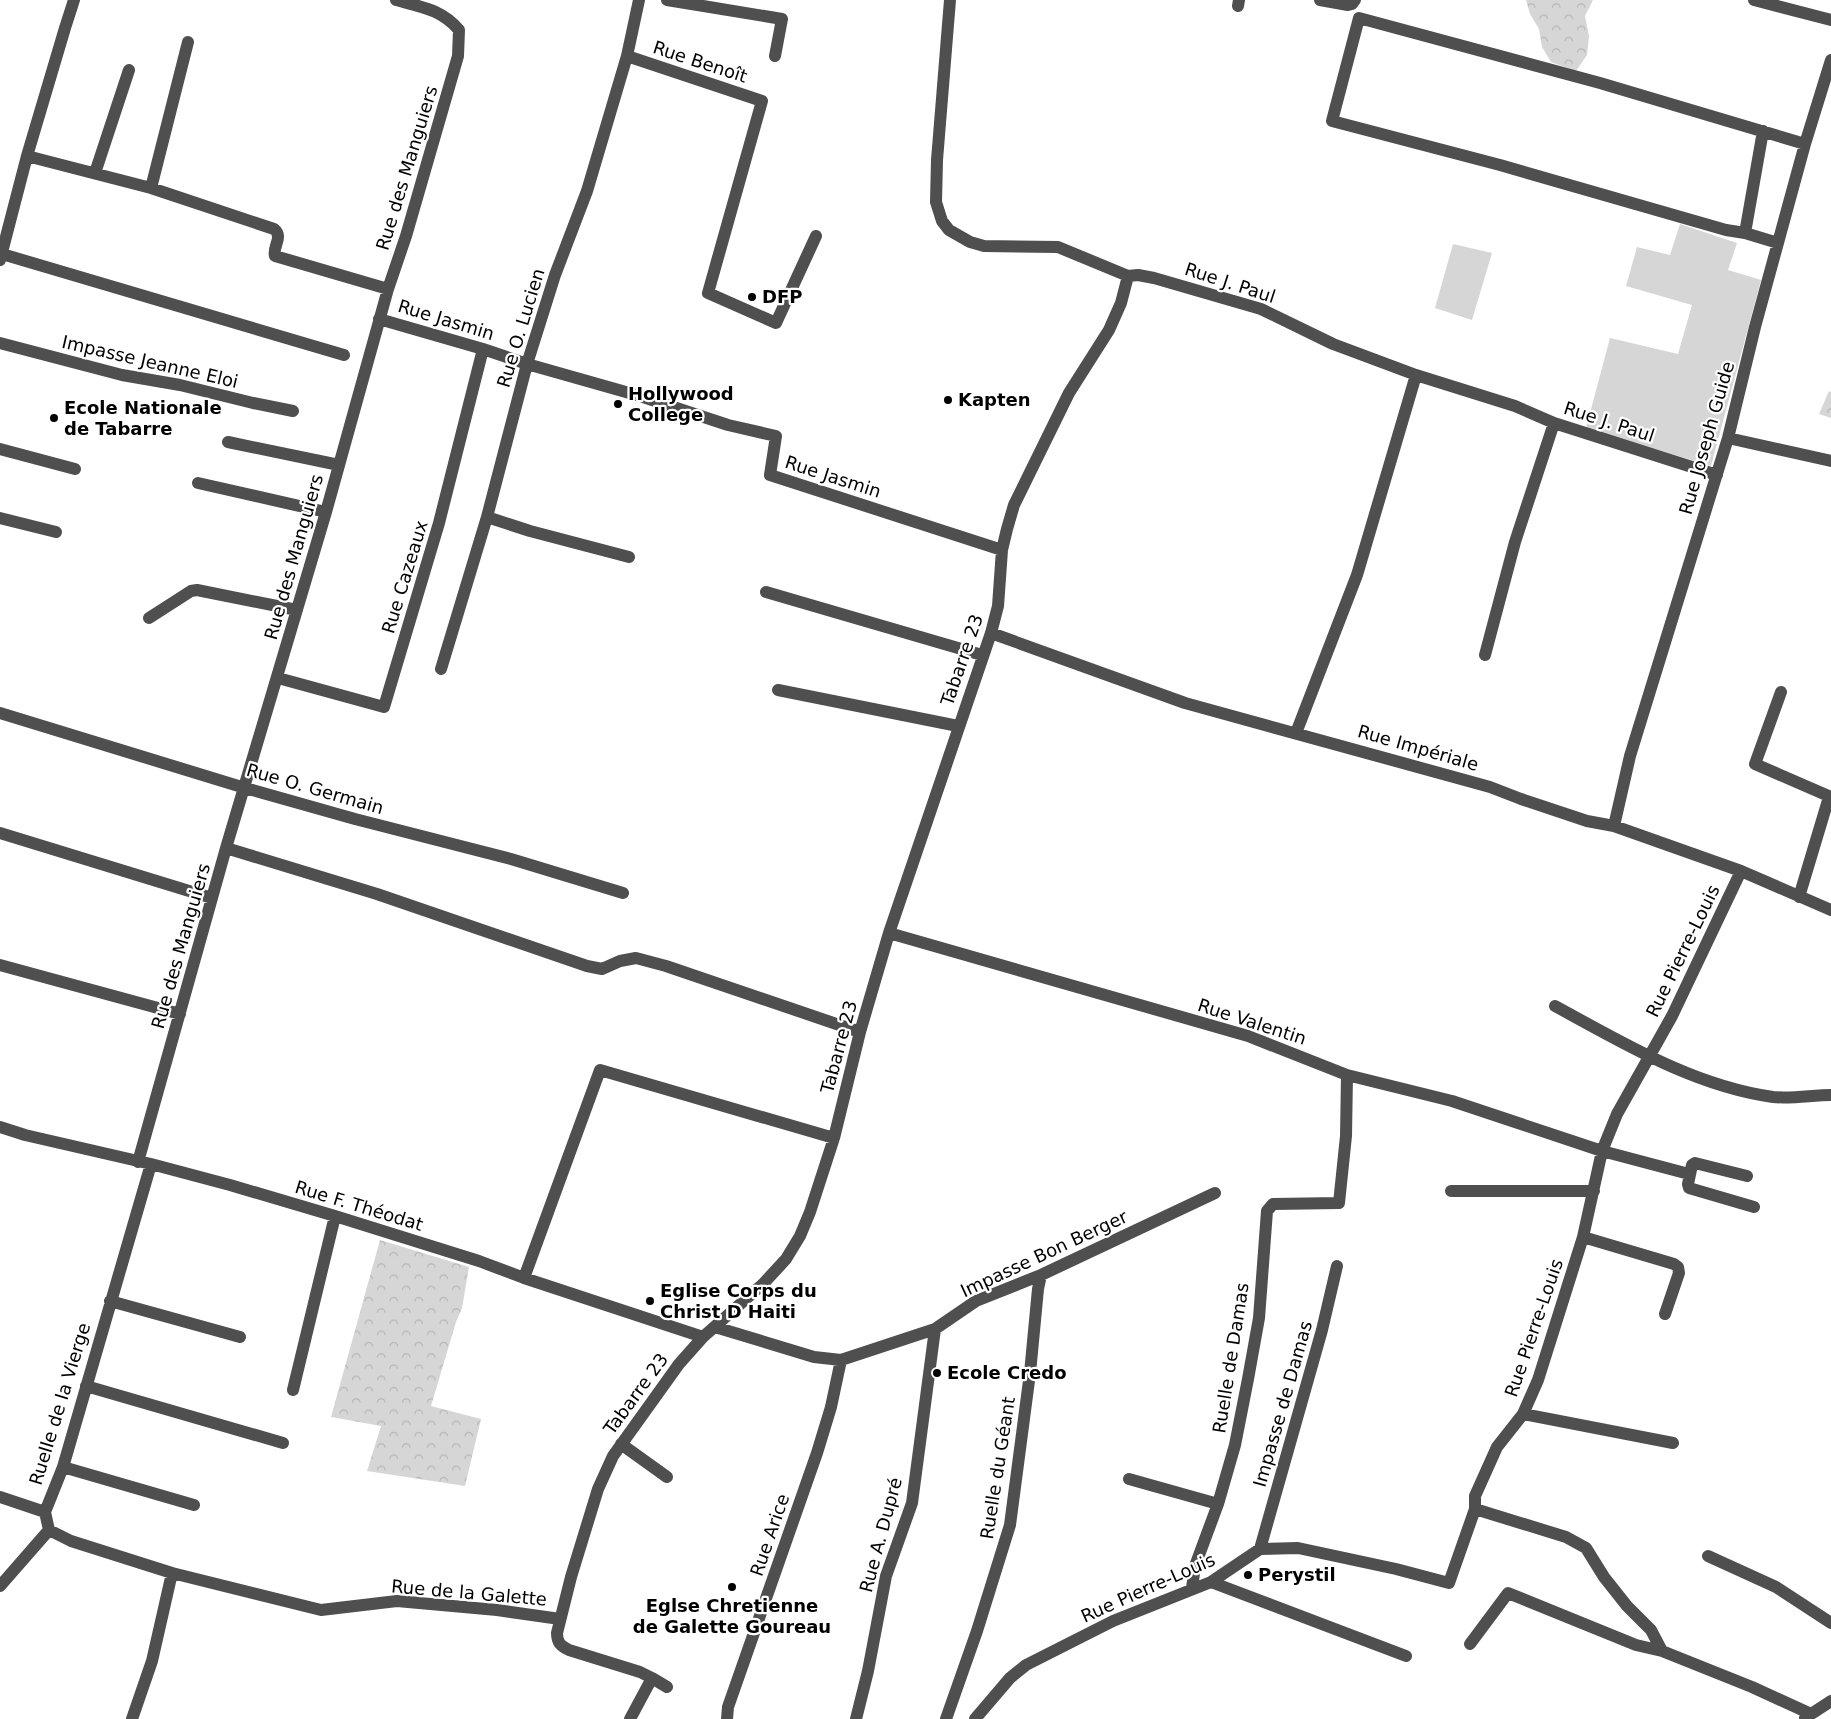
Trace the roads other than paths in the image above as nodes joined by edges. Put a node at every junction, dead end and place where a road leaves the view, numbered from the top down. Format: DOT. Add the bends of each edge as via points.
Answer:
graph roads {
  1 [pos="74,0"];
  2 [pos="396,0"];
  3 [pos="639,0"];
  4 [pos="667,0"];
  5 [pos="950,0"];
  6 [pos="1320,0"];
  7 [pos="1355,0"];
  8 [pos="1754,0"];
  9 [pos="1831,20"];
  10 [pos="188,42"];
  11 [pos="627,56"];
  12 [pos="775,56"];
  13 [pos="1831,60"];
  14 [pos="129,70"];
  15 [pos="1829,76"];
  16 [pos="1763,131"];
  17 [pos="1804,144"];
  18 [pos="27,156"];
  19 [pos="95,173"];
  20 [pos="151,188"];
  21 [pos="1745,234"];
  22 [pos="816,236"];
  23 [pos="1778,243"];
  24 [pos="1,257"];
  25 [pos="1128,276"];
  26 [pos="388,289"];
  27 [pos="379,318"];
  28 [pos="0,343"];
  29 [pos="483,349"];
  30 [pos="344,355"];
  31 [pos="527,364"];
  32 [pos="1416,375"];
  33 [pos="292,411"];
  34 [pos="1554,423"];
  35 [pos="1728,438"];
  36 [pos="228,442"];
  37 [pos="0,449"];
  38 [pos="1831,461"];
  39 [pos="339,465"];
  40 [pos="76,469"];
  41 [pos="1716,475"];
  42 [pos="198,483"];
  43 [pos="326,512"];
  44 [pos="487,517"];
  45 [pos="0,518"];
  46 [pos="56,532"];
  47 [pos="1002,550"];
  48 [pos="629,557"];
  49 [pos="766,592"];
  50 [pos="297,610"];
  51 [pos="149,618"];
  52 [pos="991,632"];
  53 [pos="1485,654"];
  54 [pos="982,655"];
  55 [pos="441,669"];
  56 [pos="278,678"];
  57 [pos="778,690"];
  58 [pos="1781,692"];
  59 [pos="0,713"];
  60 [pos="958,726"];
  61 [pos="1296,733"];
  62 [pos="245,788"];
  63 [pos="1830,797"];
  64 [pos="1614,826"];
  65 [pos="0,833"];
  66 [pos="226,848"];
  67 [pos="1741,871"];
  68 [pos="623,893"];
  69 [pos="1799,897"];
  70 [pos="212,898"];
  71 [pos="1831,910"];
  72 [pos="890,933"];
  73 [pos="0,965"];
  74 [pos="1555,1006"];
  75 [pos="180,1014"];
  76 [pos="860,1032"];
  77 [pos="1649,1057"];
  78 [pos="1348,1075"];
  79 [pos="1831,1095"];
  80 [pos="0,1127"];
  81 [pos="834,1138"];
  82 [pos="1602,1150"];
  83 [pos="144,1163"];
  84 [pos="1689,1174"];
  85 [pos="1747,1176"];
  86 [pos="1451,1191"];
  87 [pos="1594,1191"];
  88 [pos="1215,1193"];
  89 [pos="1754,1206"];
  90 [pos="336,1216"];
  91 [pos="1583,1236"];
  92 [pos="1337,1266"];
  93 [pos="1041,1275"];
  94 [pos="524,1278"];
  95 [pos="110,1301"];
  96 [pos="1665,1314"];
  97 [pos="715,1327"];
  98 [pos="935,1329"];
  99 [pos="240,1337"];
  100 [pos="703,1337"];
  101 [pos="841,1360"];
  102 [pos="86,1386"];
  103 [pos="293,1390"];
  104 [pos="1523,1414"];
  105 [pos="283,1443"];
  106 [pos="1673,1443"];
  107 [pos="621,1444"];
  108 [pos="63,1467"];
  109 [pos="667,1476"];
  110 [pos="1129,1479"];
  111 [pos="0,1497"];
  112 [pos="194,1504"];
  113 [pos="1218,1504"];
  114 [pos="1475,1509"];
  115 [pos="44,1512"];
  116 [pos="49,1530"];
  117 [pos="1260,1550"];
  118 [pos="1708,1556"];
  119 [pos="172,1573"];
  120 [pos="1211,1582"];
  121 [pos="0,1586"];
  122 [pos="1192,1588"];
  123 [pos="560,1618"];
  124 [pos="1831,1623"];
  125 [pos="1470,1644"];
  126 [pos="1662,1651"];
  127 [pos="1406,1656"];
  128 [pos="652,1678"];
  129 [pos="667,1687"];
  130 [pos="1831,1702"];
  131 [pos="1807,1717"];
  132 [pos="132,1719"];
  133 [pos="630,1719"];
  134 [pos="727,1719"];
  135 [pos="856,1719"];
  136 [pos="946,1719"];
  137 [pos="975,1719"];
  1 -- 18 [label="street"];
  2 -- 26 [label="street, Rue des Manguiers" via="432,9 450,19 459,30 458,56"];
  3 -- 11 [label="street, Rue O. Lucien"];
  4 -- 12 [label="street" via="782,19"];
  5 -- 25 [label="street, Rue J. Paul" via="937,160 936,202 942,221 949,230 970,242 984,246 1058,247"];
  6 -- 7 [label="street" via="1348,5"];
  8 -- 9 [label="street"];
  10 -- 20 [label="street"];
  11 -- 22 [label="street, Rue Benoît" via="762,101 708,293 776,323"];
  11 -- 31 [label="street, Rue O. Lucien" via="587,191 555,275"];
  13 -- 15 [label="street, Rue Joseph Guide"];
  14 -- 19 [label="street"];
  15 -- 17 [label="street, Rue Joseph Guide"];
  16 -- 17 [label="street"];
  16 -- 21 [label="street"];
  16 -- 21 [label="street" via="1359,18 1332,121"];
  17 -- 23 [label="street, Rue Joseph Guide"];
  18 -- 19 [label="street"];
  18 -- 24 [label="street"];
  19 -- 20 [label="street"];
  20 -- 26 [label="street" via="274,230 279,236 275,256"];
  21 -- 23 [label="street"];
  23 -- 35 [label="street, Rue Joseph Guide"];
  24 -- 30 [label="street"];
  25 -- 32 [label="street, Rue J. Paul" via="1154,278 1261,309 1333,344"];
  25 -- 47 [label="street, Tabarre 23" via="1109,330 1069,393 1014,505"];
  26 -- 27 [label="street, Rue des Manguiers"];
  27 -- 29 [label="street, Rue Jasmin"];
  27 -- 39 [label="street, Rue des Manguiers"];
  28 -- 33 [label="street, Impasse Jeanne Eloi" via="122,375"];
  29 -- 31 [label="street, Rue Jasmin"];
  29 -- 56 [label="street, Rue Cazeaux" via="439,523 384,707"];
  31 -- 44 [label="street, Rue O. Lucien"];
  31 -- 47 [label="street, Rue Jasmin" via="728,425 776,436 770,475"];
  32 -- 34 [label="street, Rue J. Paul" via="1515,406"];
  32 -- 61 [label="street" via="1358,575"];
  34 -- 41 [label="street, Rue J. Paul"];
  34 -- 53 [label="street" via="1515,542"];
  35 -- 38 [label="street"];
  35 -- 41 [label="street, Rue Joseph Guide"];
  36 -- 39 [label="street"];
  37 -- 40 [label="street"];
  39 -- 43 [label="street, Rue des Manguiers"];
  41 -- 64 [label="street, Rue Joseph Guide" via="1630,756"];
  42 -- 43 [label="street"];
  43 -- 50 [label="street, Rue des Manguiers"];
  44 -- 48 [label="street"];
  44 -- 55 [label="street, Rue O. Lucien"];
  45 -- 46 [label="street"];
  47 -- 52 [label="street, Tabarre 23" via="998,606"];
  49 -- 54 [label="street"];
  50 -- 51 [label="street" via="197,590 184,594"];
  50 -- 56 [label="street, Rue des Manguiers"];
  52 -- 54 [label="street, Tabarre 23"];
  52 -- 61 [label="street, Rue Impériale" via="1185,703"];
  54 -- 60 [label="street, Tabarre 23"];
  56 -- 62 [label="street, Rue des Manguiers"];
  57 -- 60 [label="street"];
  58 -- 63 [label="street" via="1755,764"];
  59 -- 62 [label="street, Rue O. Germain"];
  60 -- 72 [label="street, Tabarre 23"];
  61 -- 64 [label="street, Rue Impériale" via="1490,786 1587,821"];
  62 -- 66 [label="street, Rue des Manguiers"];
  62 -- 68 [label="street, Rue O. Germain" via="511,858"];
  63 -- 69 [label="street"];
  64 -- 67 [label="street, Rue Impériale"];
  65 -- 70 [label="street"];
  66 -- 70 [label="street, Rue des Manguiers"];
  66 -- 76 [label="street" via="377,894 587,966 602,969 636,958"];
  67 -- 69 [label="street, Rue Impériale"];
  67 -- 77 [label="street, Rue Pierre-Louis"];
  69 -- 71 [label="street, Rue Impériale"];
  70 -- 75 [label="street, Rue des Manguiers"];
  72 -- 76 [label="street, Tabarre 23"];
  72 -- 78 [label="street, Rue Valentin" via="1248,1036"];
  73 -- 75 [label="street"];
  74 -- 77 [label="street"];
  75 -- 83 [label="street, Rue des Manguiers"];
  76 -- 81 [label="street, Tabarre 23"];
  77 -- 79 [label="street" via="1722,1087 1775,1097"];
  77 -- 82 [label="street, Rue Pierre-Louis" via="1617,1114"];
  78 -- 82 [label="street, Rue Valentin" via="1452,1101"];
  78 -- 113 [label="street, Ruelle de Damas" via="1339,1203 1273,1204 1268,1211 1259,1318 1234,1444"];
  80 -- 83 [label="street, Rue F. Théodat"];
  81 -- 94 [label="street" via="600,1070"];
  81 -- 97 [label="street, Tabarre 23" via="800,1236 763,1284"];
  82 -- 84 [label="street, Rue Valentin"];
  82 -- 87 [label="street, Rue Pierre-Louis"];
  83 -- 90 [label="street, Rue F. Théodat"];
  83 -- 95 [label="street, Ruelle de la Vierge"];
  84 -- 85 [label="street" via="1695,1163"];
  84 -- 89 [label="street" via="1690,1188"];
  86 -- 87 [label="street"];
  87 -- 91 [label="street, Rue Pierre-Louis"];
  88 -- 93 [label="street, Impasse Bon Berger"];
  90 -- 94 [label="street, Rue F. Théodat"];
  90 -- 103 [label="street"];
  91 -- 96 [label="street" via="1678,1267 1679,1273"];
  91 -- 104 [label="street, Rue Pierre-Louis" via="1538,1380"];
  92 -- 117 [label="street, Impasse de Damas"];
  93 -- 98 [label="street, Impasse Bon Berger" via="976,1301"];
  93 -- 136 [label="street, Ruelle du Géant" via="1010,1524"];
  94 -- 100 [label="street, Rue F. Théodat"];
  95 -- 99 [label="street"];
  95 -- 102 [label="street, Ruelle de la Vierge"];
  97 -- 100 [label="street, Tabarre 23"];
  97 -- 101 [label="street, Impasse Bon Berger" via="814,1357"];
  98 -- 101 [label="street, Impasse Bon Berger"];
  98 -- 135 [label="street, Rue A. Dupré" via="912,1503 886,1576"];
  100 -- 107 [label="street, Tabarre 23" via="679,1364"];
  101 -- 134 [label="street, Rue Arice" via="817,1454 728,1707"];
  102 -- 105 [label="street"];
  102 -- 108 [label="street, Ruelle de la Vierge"];
  104 -- 106 [label="street"];
  104 -- 114 [label="street, Rue Pierre-Louis" via="1497,1447 1475,1496"];
  107 -- 109 [label="street"];
  107 -- 123 [label="street, Tabarre 23" via="598,1489"];
  108 -- 112 [label="street"];
  108 -- 115 [label="street, Ruelle de la Vierge"];
  110 -- 113 [label="street"];
  111 -- 115 [label="street"];
  113 -- 122 [label="street, Ruelle de Damas" via="1195,1566"];
  114 -- 117 [label="street, Rue Pierre-Louis" via="1449,1583 1298,1548"];
  114 -- 126 [label="street" via="1566,1537 1586,1548 1604,1577 1651,1630"];
  115 -- 116 [label="street, Ruelle de la Vierge"];
  116 -- 119 [label="street" via="70,1542"];
  116 -- 121 [label="street"];
  117 -- 120 [label="street, Rue Pierre-Louis"];
  118 -- 124 [label="street" via="1776,1587"];
  119 -- 123 [label="street, Rue de la Galette" via="321,1610 397,1601"];
  119 -- 132 [label="street" via="152,1661"];
  120 -- 122 [label="street, Rue Pierre-Louis"];
  120 -- 127 [label="street"];
  122 -- 137 [label="street, Rue Pierre-Louis" via="1113,1621 1026,1665 1010,1678"];
  123 -- 128 [label="street, Tabarre 23" via="557,1640 561,1646"];
  125 -- 126 [label="street" via="1508,1593 1636,1644"];
  126 -- 131 [label="street" via="1752,1687"];
  128 -- 129 [label="street, Tabarre 23"];
  128 -- 133 [label="street"];
  130 -- 131 [label="street"];
}
